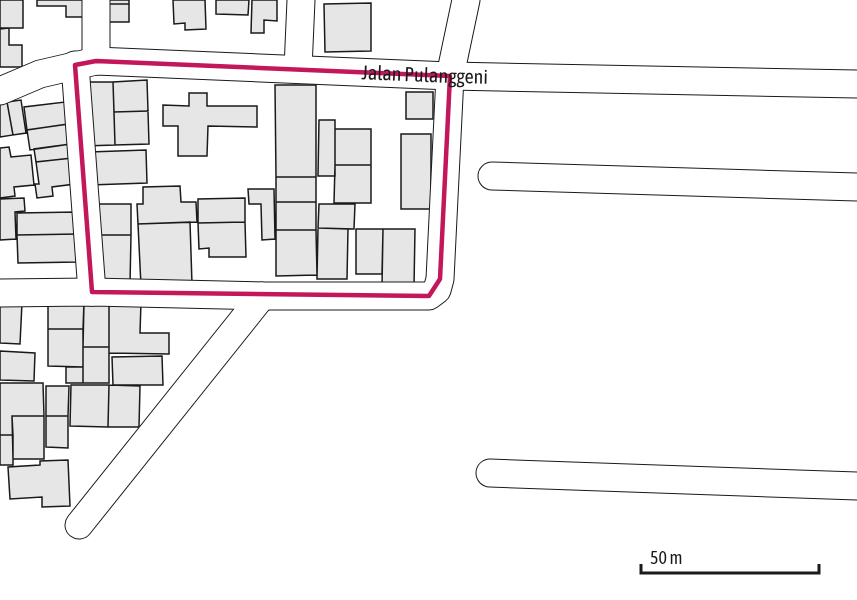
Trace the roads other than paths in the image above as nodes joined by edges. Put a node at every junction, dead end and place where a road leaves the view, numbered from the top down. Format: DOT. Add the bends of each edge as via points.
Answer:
graph roads {
  1 [pos="96,0"];
  2 [pos="301,0"];
  3 [pos="466,0"];
  4 [pos="86,63"];
  5 [pos="298,69"];
  6 [pos="450,76"];
  7 [pos="857,84"];
  8 [pos="0,91"];
  9 [pos="492,176"];
  10 [pos="857,187"];
  11 [pos="92,292"];
  12 [pos="0,293"];
  13 [pos="262,296"];
  14 [pos="490,473"];
  15 [pos="857,486"];
  16 [pos="79,525"];
  1 -- 4 [label="street"];
  2 -- 5 [label="street"];
  3 -- 6 [label="street"];
  4 -- 5 [label="street, Jalan Pulanggeni"];
  4 -- 8 [label="street, Jalan Pulanggeni" via="40,74"];
  4 -- 11 [label="street"];
  5 -- 6 [label="street, Jalan Pulanggeni"];
  6 -- 7 [label="street, Jalan Pulanggeni"];
  6 -- 13 [label="street" via="437,290 429,296"];
  9 -- 10 [label="street"];
  11 -- 12 [label="street"];
  11 -- 13 [label="street"];
  13 -- 16 [label="street"];
  14 -- 15 [label="street"];
}
